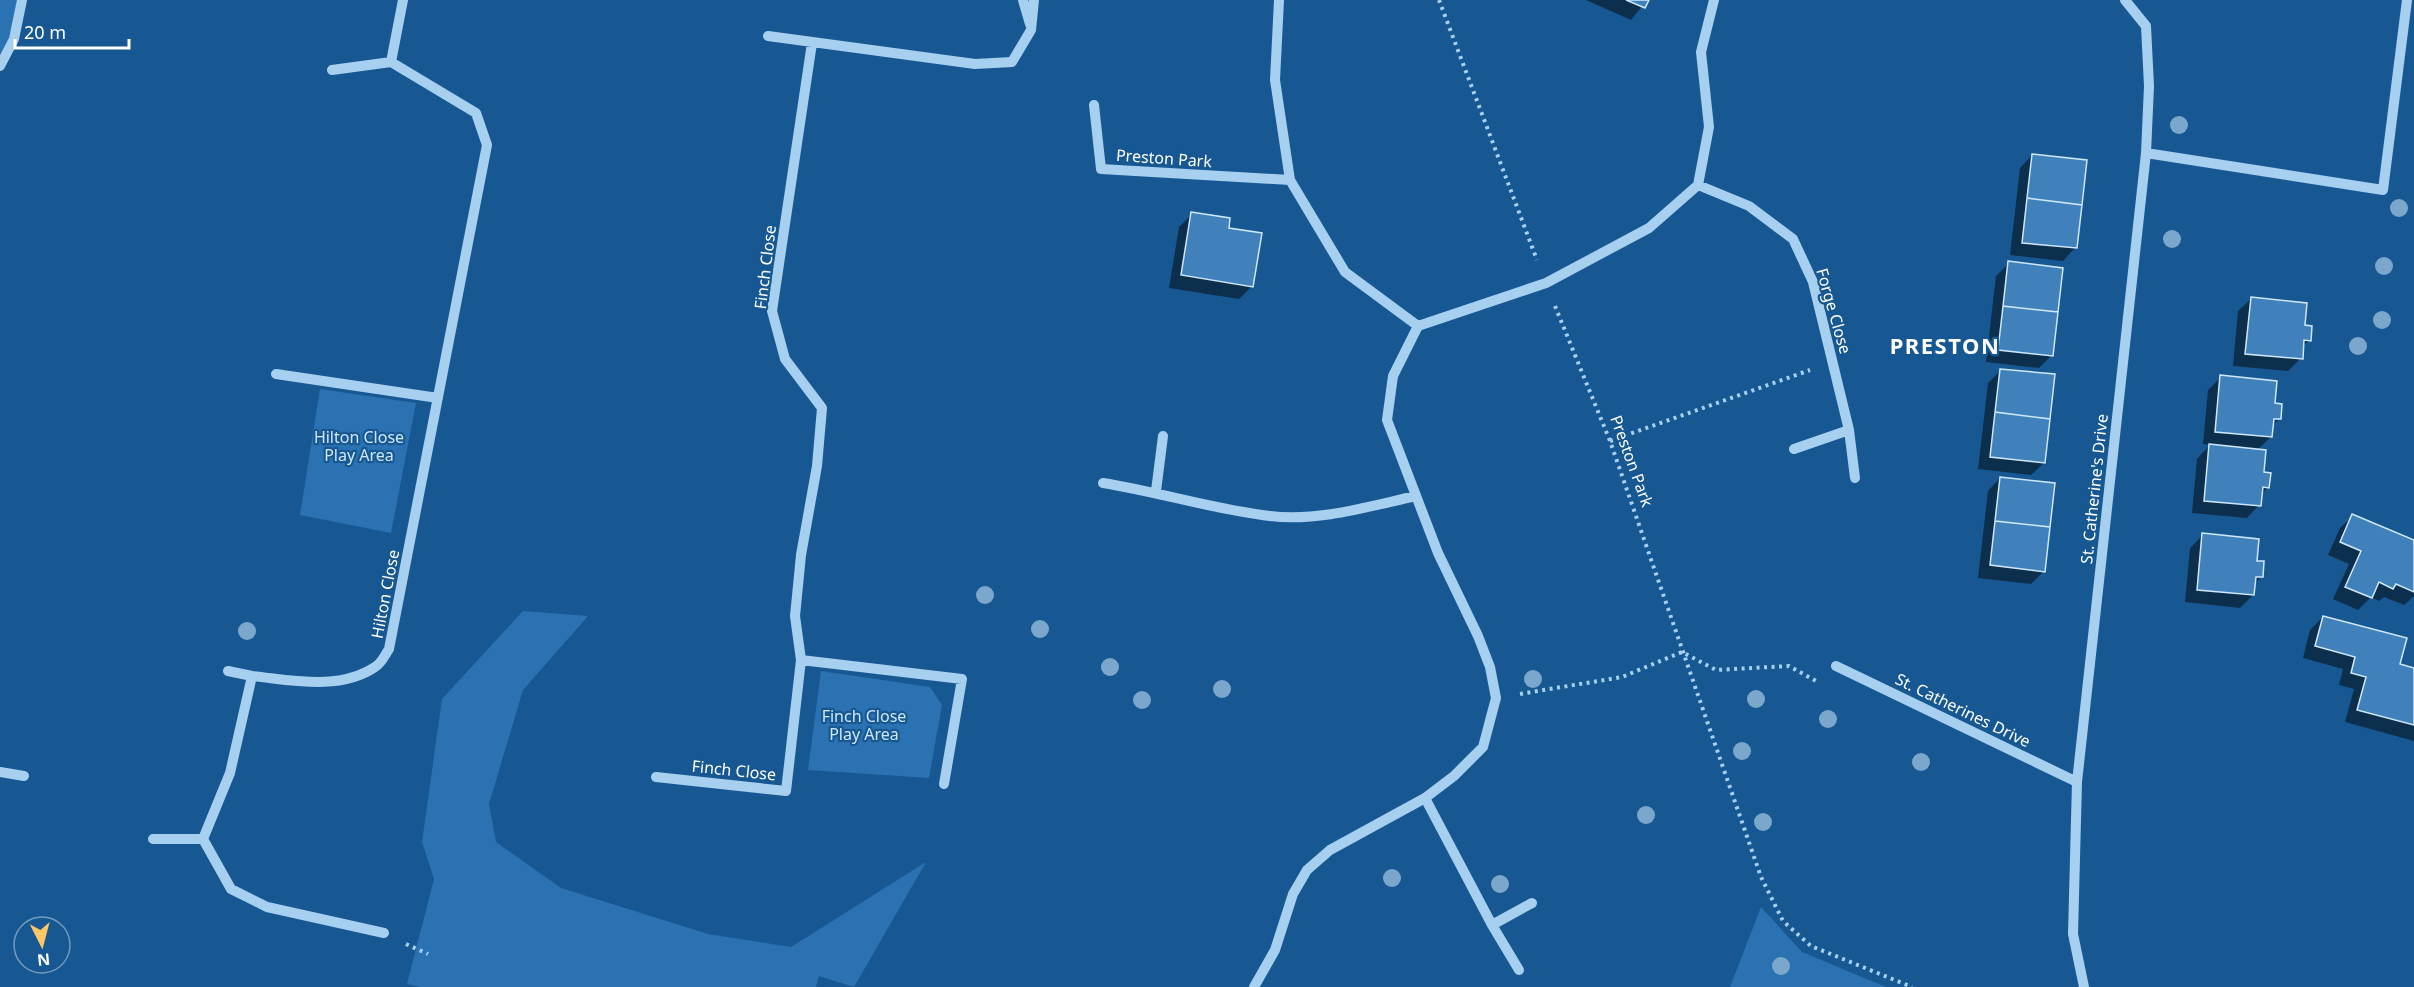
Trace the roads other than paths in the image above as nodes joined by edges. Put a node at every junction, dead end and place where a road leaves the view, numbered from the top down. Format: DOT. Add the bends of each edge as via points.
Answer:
graph roads {
  1 [pos="22,0"];
  2 [pos="403,0"];
  3 [pos="1023,0"];
  4 [pos="1034,0"];
  5 [pos="1279,0"];
  6 [pos="1714,0"];
  7 [pos="2126,0"];
  8 [pos="2407,0"];
  9 [pos="1031,30"];
  10 [pos="768,36"];
  11 [pos="812,43"];
  12 [pos="391,63"];
  13 [pos="0,66"];
  14 [pos="332,70"];
  15 [pos="1094,105"];
  16 [pos="2146,153"];
  17 [pos="1290,180"];
  18 [pos="1698,185"];
  19 [pos="1418,326"];
  20 [pos="276,374"];
  21 [pos="438,398"];
  22 [pos="1849,430"];
  23 [pos="1164,435"];
  24 [pos="1794,450"];
  25 [pos="1856,478"];
  26 [pos="1103,483"];
  27 [pos="1156,491"];
  28 [pos="1416,496"];
  29 [pos="801,660"];
  30 [pos="1836,666"];
  31 [pos="228,671"];
  32 [pos="252,676"];
  33 [pos="0,772"];
  34 [pos="24,776"];
  35 [pos="656,777"];
  36 [pos="2077,782"];
  37 [pos="944,784"];
  38 [pos="1425,798"];
  39 [pos="153,839"];
  40 [pos="203,839"];
  41 [pos="1532,903"];
  42 [pos="1492,925"];
  43 [pos="384,933"];
  44 [pos="1519,970"];
  45 [pos="1254,987"];
  46 [pos="2084,987"];
  1 -- 13 [label="street" via="14,39"];
  2 -- 12 [label="street"];
  3 -- 9 [label="street"];
  4 -- 9 [label="street"];
  5 -- 17 [label="street" via="1275,80"];
  6 -- 18 [label="street" via="1701,52 1709,127"];
  7 -- 16 [label="street, St. Catherine's Drive" via="2146,27"];
  8 -- 16 [label="street" via="2383,190"];
  9 -- 11 [label="street" via="1012,62 975,63"];
  10 -- 11 [label="street"];
  11 -- 29 [label="street, Finch Close" via="772,311 784,359 822,408 795,616"];
  12 -- 14 [label="street"];
  12 -- 21 [label="street, Hilton Close" via="476,113 487,145"];
  15 -- 17 [label="street, Preston Park" via="1101,169"];
  16 -- 36 [label="street, St. Catherine's Drive"];
  17 -- 19 [label="street" via="1345,273"];
  18 -- 19 [label="street" via="1649,228 1546,283"];
  18 -- 22 [label="street, Forge Close" via="1749,206 1793,239 1813,282"];
  19 -- 28 [label="street" via="1393,376 1387,420"];
  20 -- 21 [label="street"];
  21 -- 32 [label="street, Hilton Close" via="389,649 377,667 325,684"];
  22 -- 24 [label="street"];
  22 -- 25 [label="street, Forge Close"];
  23 -- 27 [label="street"];
  26 -- 27 [label="street"];
  27 -- 28 [label="street" via="1272,516 1329,514"];
  28 -- 38 [label="street" via="1478,636 1496,698 1482,747"];
  29 -- 35 [label="street, Finch Close" via="786,790"];
  29 -- 37 [label="street" via="962,679"];
  30 -- 36 [label="street, St. Catherines Drive"];
  31 -- 32 [label="street, Hilton Close"];
  32 -- 40 [label="street" via="230,773"];
  33 -- 34 [label="street"];
  36 -- 46 [label="street, St. Catherine's Drive" via="2073,934"];
  38 -- 42 [label="street"];
  38 -- 45 [label="street" via="1330,850 1307,870 1293,894 1275,950"];
  39 -- 40 [label="street"];
  40 -- 43 [label="street" via="231,889 267,907"];
  41 -- 42 [label="street"];
  42 -- 44 [label="street"];
}
